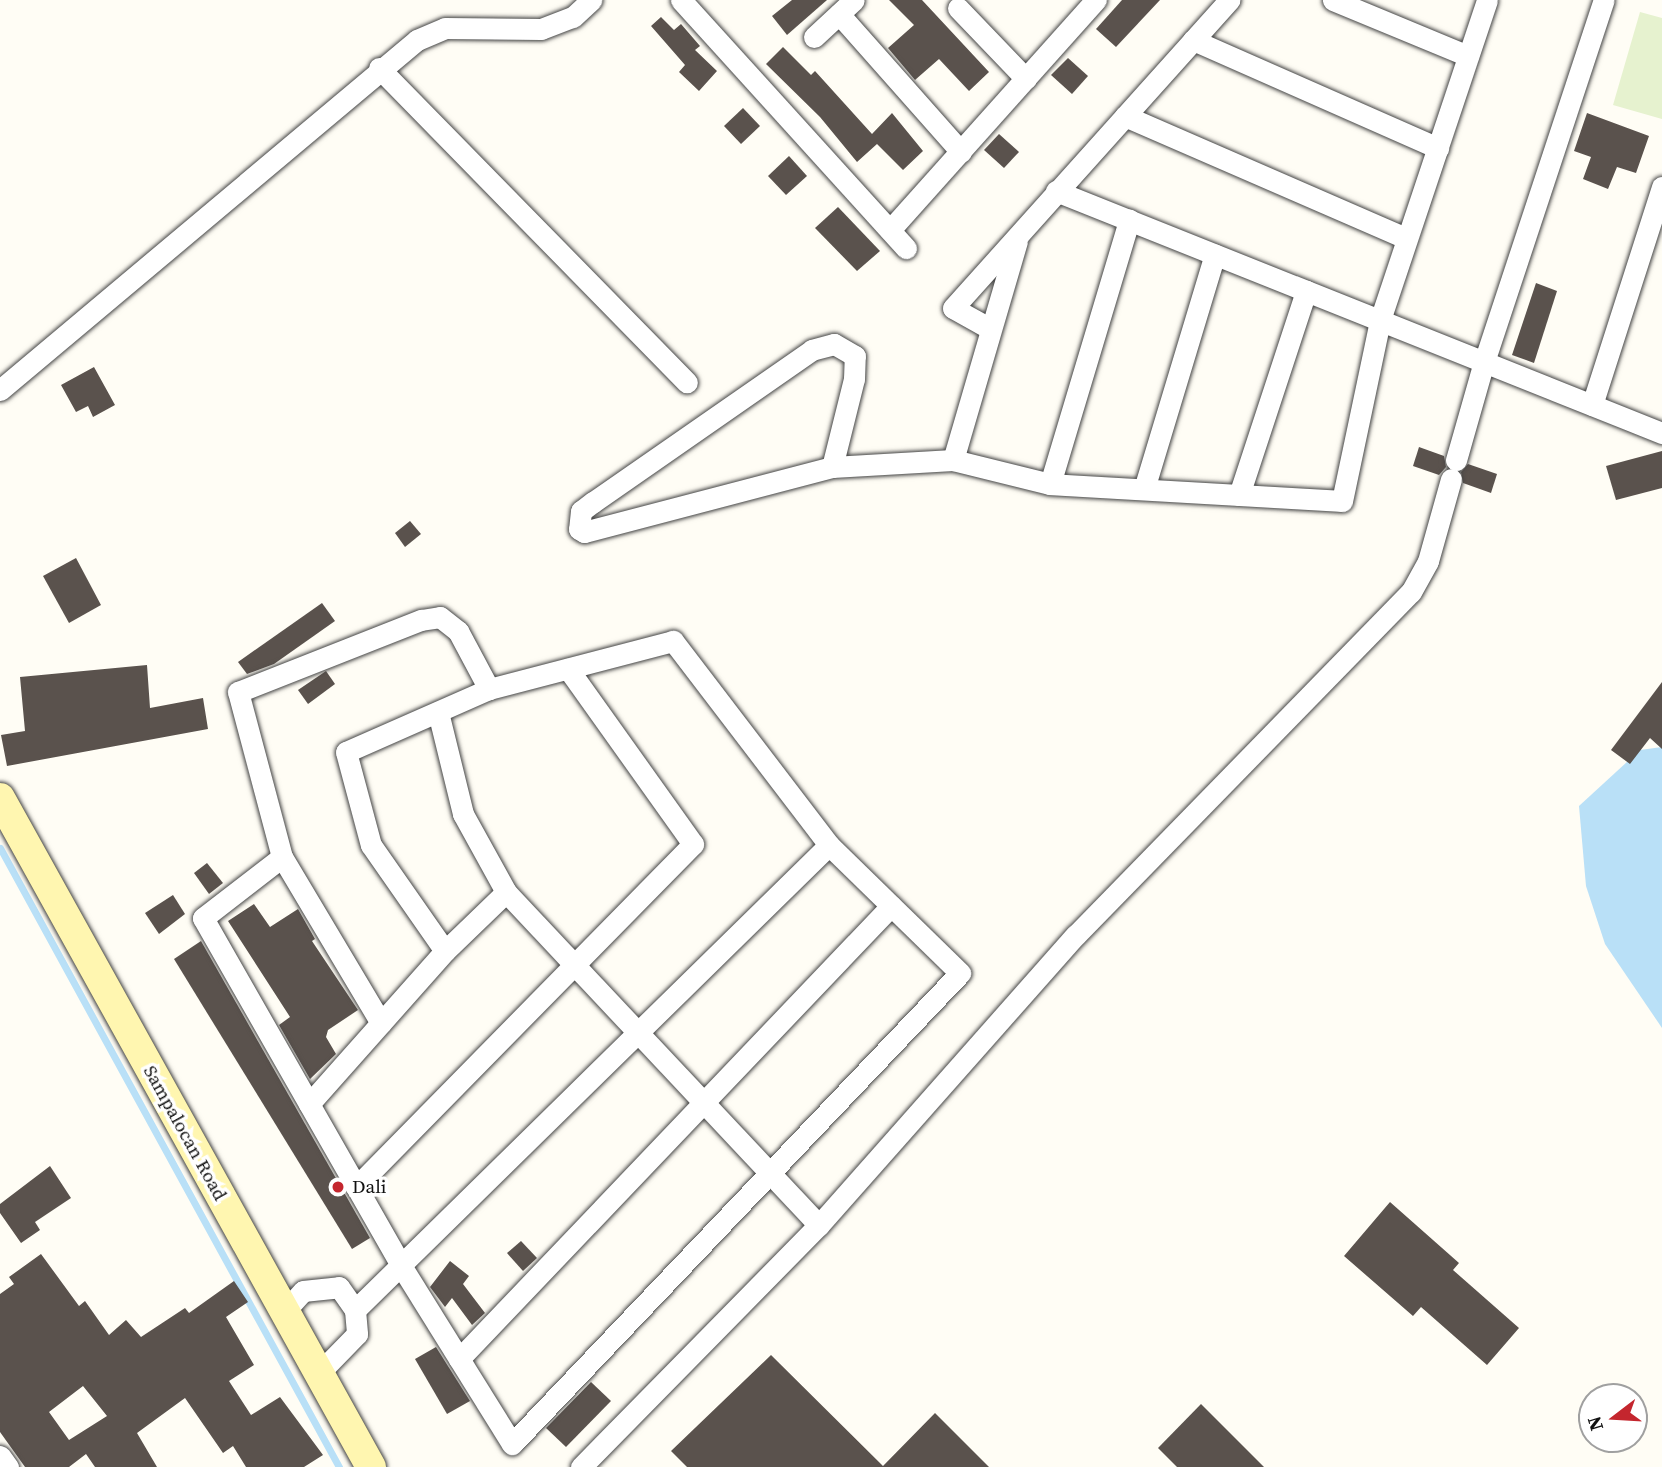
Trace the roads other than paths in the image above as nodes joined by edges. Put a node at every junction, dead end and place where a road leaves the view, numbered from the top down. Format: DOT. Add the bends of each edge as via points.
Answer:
graph roads {
  1 [pos="591,0"];
  2 [pos="1229,0"];
  3 [pos="1333,0"];
  4 [pos="1487,0"];
  5 [pos="1604,0"];
  6 [pos="1088,3"];
  7 [pos="695,5"];
  8 [pos="846,7"];
  9 [pos="958,8"];
  10 [pos="814,37"];
  11 [pos="1193,40"];
  12 [pos="1468,56"];
  13 [pos="379,68"];
  14 [pos="1026,79"];
  15 [pos="1125,116"];
  16 [pos="1438,148"];
  17 [pos="961,152"];
  18 [pos="1662,187"];
  19 [pos="1056,191"];
  20 [pos="1129,220"];
  21 [pos="890,230"];
  22 [pos="1019,234"];
  23 [pos="1405,238"];
  24 [pos="906,248"];
  25 [pos="1215,254"];
  26 [pos="1306,291"];
  27 [pos="1380,320"];
  28 [pos="989,328"];
  29 [pos="1484,362"];
  30 [pos="687,382"];
  31 [pos="0,390"];
  32 [pos="1592,405"];
  33 [pos="1662,433"];
  34 [pos="953,460"];
  35 [pos="832,467"];
  36 [pos="1050,484"];
  37 [pos="1144,489"];
  38 [pos="1239,495"];
  39 [pos="568,668"];
  40 [pos="489,690"];
  41 [pos="438,712"];
  42 [pos="0,799"];
  43 [pos="829,845"];
  44 [pos="282,858"];
  45 [pos="506,892"];
  46 [pos="891,906"];
  47 [pos="445,951"];
  48 [pos="572,967"];
  49 [pos="381,1023"];
  50 [pos="637,1033"];
  51 [pos="703,1103"];
  52 [pos="309,1104"];
  53 [pos="769,1174"];
  54 [pos="356,1187"];
  55 [pos="819,1225"];
  56 [pos="400,1264"];
  57 [pos="355,1310"];
  58 [pos="284,1312"];
  59 [pos="459,1359"];
  60 [pos="318,1374"];
  61 [pos="0,1456"];
  62 [pos="8,1467"];
  63 [pos="371,1467"];
  64 [pos="582,1467"];
  1 -- 13 [label="street" via="573,17 541,29 445,28 417,40"];
  2 -- 11 [label="street"];
  3 -- 12 [label="street"];
  4 -- 12 [label="street"];
  5 -- 29 [label="street"];
  6 -- 14 [label="street"];
  7 -- 21 [label="street"];
  8 -- 10 [label="street"];
  8 -- 17 [label="street"];
  9 -- 14 [label="street"];
  11 -- 15 [label="street"];
  11 -- 16 [label="street"];
  12 -- 16 [label="street"];
  13 -- 30 [label="street"];
  13 -- 31 [label="street"];
  14 -- 17 [label="street"];
  15 -- 19 [label="street"];
  15 -- 23 [label="street"];
  16 -- 23 [label="street"];
  17 -- 21 [label="street"];
  18 -- 32 [label="street"];
  19 -- 20 [label="street"];
  19 -- 22 [label="street"];
  20 -- 25 [label="street"];
  20 -- 36 [label="street"];
  21 -- 24 [label="street"];
  22 -- 28 [label="street"];
  22 -- 28 [label="street" via="953,308"];
  23 -- 27 [label="street"];
  25 -- 26 [label="street"];
  25 -- 37 [label="street"];
  26 -- 27 [label="street"];
  26 -- 38 [label="street"];
  27 -- 29 [label="street"];
  27 -- 38 [label="street" via="1342,501"];
  28 -- 34 [label="street"];
  29 -- 32 [label="street"];
  29 -- 55 [label="street" via="1428,561 1410,592 1076,935"];
  32 -- 33 [label="street"];
  34 -- 35 [label="street"];
  34 -- 36 [label="street"];
  35 -- 35 [label="street" via="854,379 855,356 834,344 811,350 593,502 581,512 579,529 584,533"];
  36 -- 37 [label="street"];
  37 -- 38 [label="street"];
  39 -- 40 [label="street"];
  39 -- 43 [label="street" via="673,641"];
  39 -- 48 [label="street" via="693,844"];
  40 -- 41 [label="street"];
  40 -- 44 [label="street" via="458,631 440,617 421,620 238,692"];
  41 -- 45 [label="street" via="463,814"];
  41 -- 47 [label="street" via="346,752 371,845"];
  42 -- 58 [label="main road, Sampalocan Road"];
  43 -- 46 [label="street"];
  43 -- 50 [label="street"];
  44 -- 49 [label="street"];
  44 -- 52 [label="street" via="203,918"];
  45 -- 47 [label="street"];
  45 -- 48 [label="street"];
  46 -- 51 [label="street"];
  46 -- 53 [label="street" via="960,974"];
  47 -- 49 [label="street"];
  48 -- 50 [label="street"];
  48 -- 54 [label="street"];
  49 -- 52 [label="street"];
  50 -- 51 [label="street"];
  50 -- 56 [label="street"];
  51 -- 53 [label="street"];
  51 -- 59 [label="street"];
  52 -- 54 [label="street"];
  53 -- 55 [label="street"];
  53 -- 59 [label="street" via="512,1444"];
  54 -- 56 [label="street"];
  55 -- 64 [label="street"];
  56 -- 57 [label="street"];
  56 -- 59 [label="street"];
  57 -- 58 [label="street" via="339,1287 303,1291"];
  57 -- 60 [label="street" via="357,1334"];
  58 -- 60 [label="main road, Sampalocan Road"];
  60 -- 63 [label="main road, Sampalocan Road"];
  61 -- 62 [label="street"];
}
